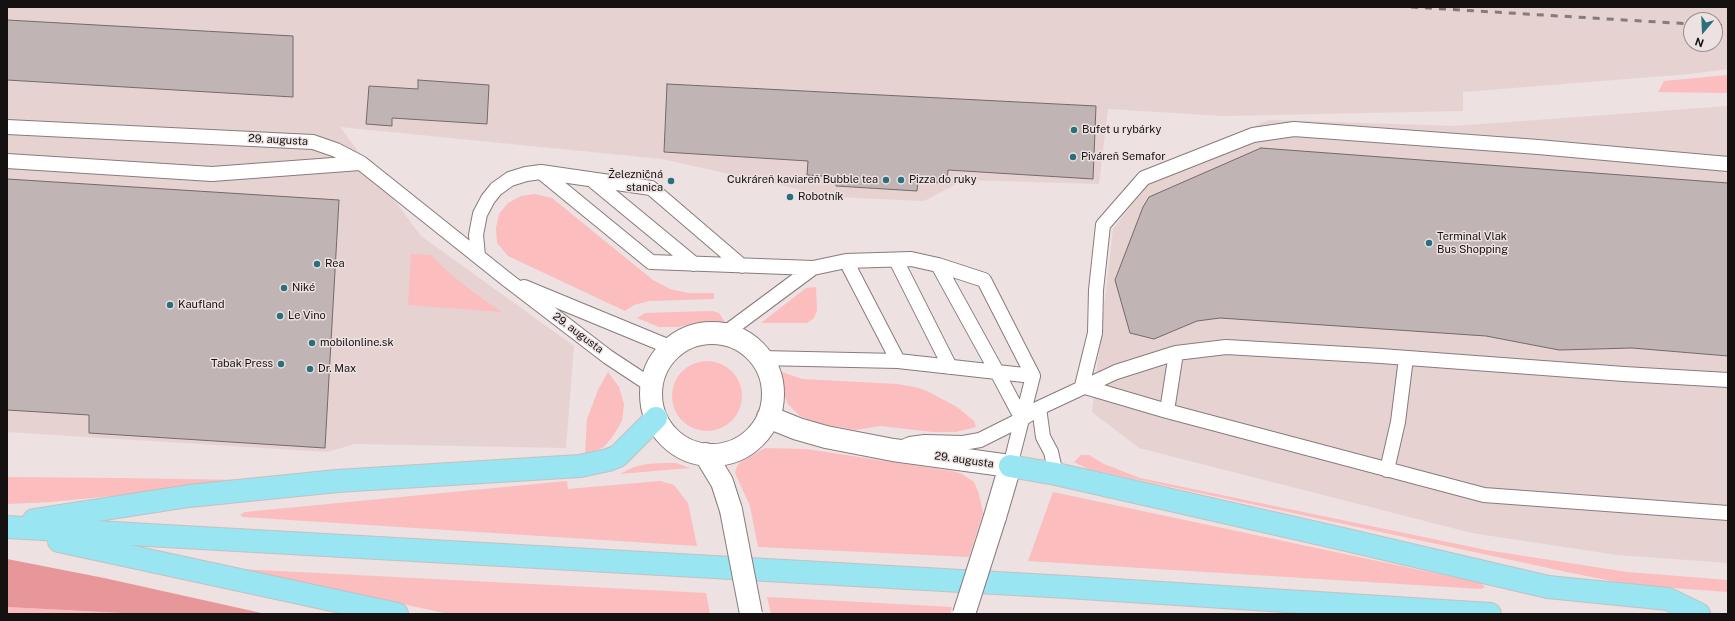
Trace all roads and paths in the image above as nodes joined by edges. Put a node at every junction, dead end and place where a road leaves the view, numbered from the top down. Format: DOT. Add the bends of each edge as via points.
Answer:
graph roads {
  1 [pos="7,127"];
  2 [pos="7,161"];
  3 [pos="361,163"];
  4 [pos="1728,164"];
  5 [pos="541,172"];
  6 [pos="591,179"];
  7 [pos="478,256"];
  8 [pos="896,260"];
  9 [pos="846,262"];
  10 [pos="694,264"];
  11 [pos="938,265"];
  12 [pos="742,266"];
  13 [pos="812,268"];
  14 [pos="505,278"];
  15 [pos="724,334"];
  16 [pos="672,348"];
  17 [pos="1176,354"];
  18 [pos="761,358"];
  19 [pos="1406,358"];
  20 [pos="898,361"];
  21 [pos="950,367"];
  22 [pos="998,372"];
  23 [pos="1033,376"];
  24 [pos="1728,380"];
  25 [pos="652,386"];
  26 [pos="1082,386"];
  27 [pos="1039,408"];
  28 [pos="1167,411"];
  29 [pos="768,417"];
  30 [pos="656,418"];
  31 [pos="1022,419"];
  32 [pos="893,450"];
  33 [pos="705,454"];
  34 [pos="1010,466"];
  35 [pos="1388,470"];
  36 [pos="1056,474"];
  37 [pos="1728,513"];
  38 [pos="7,524"];
  39 [pos="7,529"];
  40 [pos="398,614"];
  41 [pos="751,614"];
  42 [pos="964,614"];
  43 [pos="1490,614"];
  44 [pos="1699,614"];
  1 -- 3 [label="lane, 29. augusta" via="313,142"];
  2 -- 3 [label="lane" via="212,174"];
  3 -- 7 [label="lane, 29. augusta"];
  4 -- 26 [label="lane" via="1538,147 1294,130 1253,135 1144,178 1103,225 1096,290 1095,333"];
  5 -- 6 [label="lane"];
  5 -- 7 [label="lane" via="510,179 496,189 488,199 480,214 476,235"];
  5 -- 10 [label="lane" via="651,262"];
  6 -- 10 [label="lane"];
  6 -- 12 [label="lane" via="651,188"];
  7 -- 14 [label="lane, 29. augusta"];
  8 -- 9 [label="lane"];
  8 -- 11 [label="lane" via="911,259"];
  8 -- 21 [label="lane"];
  9 -- 13 [label="lane"];
  9 -- 20 [label="lane"];
  10 -- 12 [label="lane"];
  11 -- 22 [label="lane"];
  11 -- 23 [label="lane" via="984,280"];
  12 -- 13 [label="lane"];
  13 -- 15 [label="lane"];
  14 -- 16 [label="lane, 29. augusta"];
  14 -- 25 [label="lane, 29. augusta" via="608,357"];
  15 -- 16 [label="street" via="702,334"];
  15 -- 18 [label="street" via="744,343"];
  16 -- 25 [label="street" via="658,366"];
  17 -- 19 [label="lane" via="1226,347"];
  17 -- 26 [label="lane" via="1116,372"];
  17 -- 28 [label="lane"];
  18 -- 20 [label="lane"];
  18 -- 29 [label="street" via="772,386"];
  19 -- 24 [label="lane"];
  19 -- 35 [label="lane" via="1398,422"];
  20 -- 21 [label="lane"];
  21 -- 22 [label="lane"];
  22 -- 23 [label="lane"];
  22 -- 31 [label="lane"];
  23 -- 31 [label="lane"];
  25 -- 30 [label="street" via="652,407"];
  26 -- 27 [label="lane"];
  26 -- 28 [label="lane"];
  27 -- 31 [label="lane"];
  27 -- 36 [label="lane" via="1043,437 1051,452"];
  28 -- 35 [label="lane"];
  29 -- 32 [label="street, 29. augusta" via="826,437"];
  29 -- 33 [label="street" via="758,433 743,446 725,453"];
  30 -- 33 [label="street" via="662,429 681,446 692,452"];
  30 -- 38 [label="main road" via="618,456 580,466 337,482 189,496"];
  31 -- 32 [label="lane" via="980,440 963,443 925,442"];
  31 -- 34 [label="lane"];
  32 -- 34 [label="street, 29. augusta"];
  33 -- 41 [label="street, bridge" via="722,482 731,510"];
  34 -- 36 [label="main road"];
  34 -- 42 [label="street, 29. augusta, bridge"];
  35 -- 37 [label="lane" via="1484,496"];
  36 -- 44 [label="main road" via="1548,587 1668,599"];
  39 -- 40 [label="main road"];
  39 -- 43 [label="main road" via="1067,587"];
}
